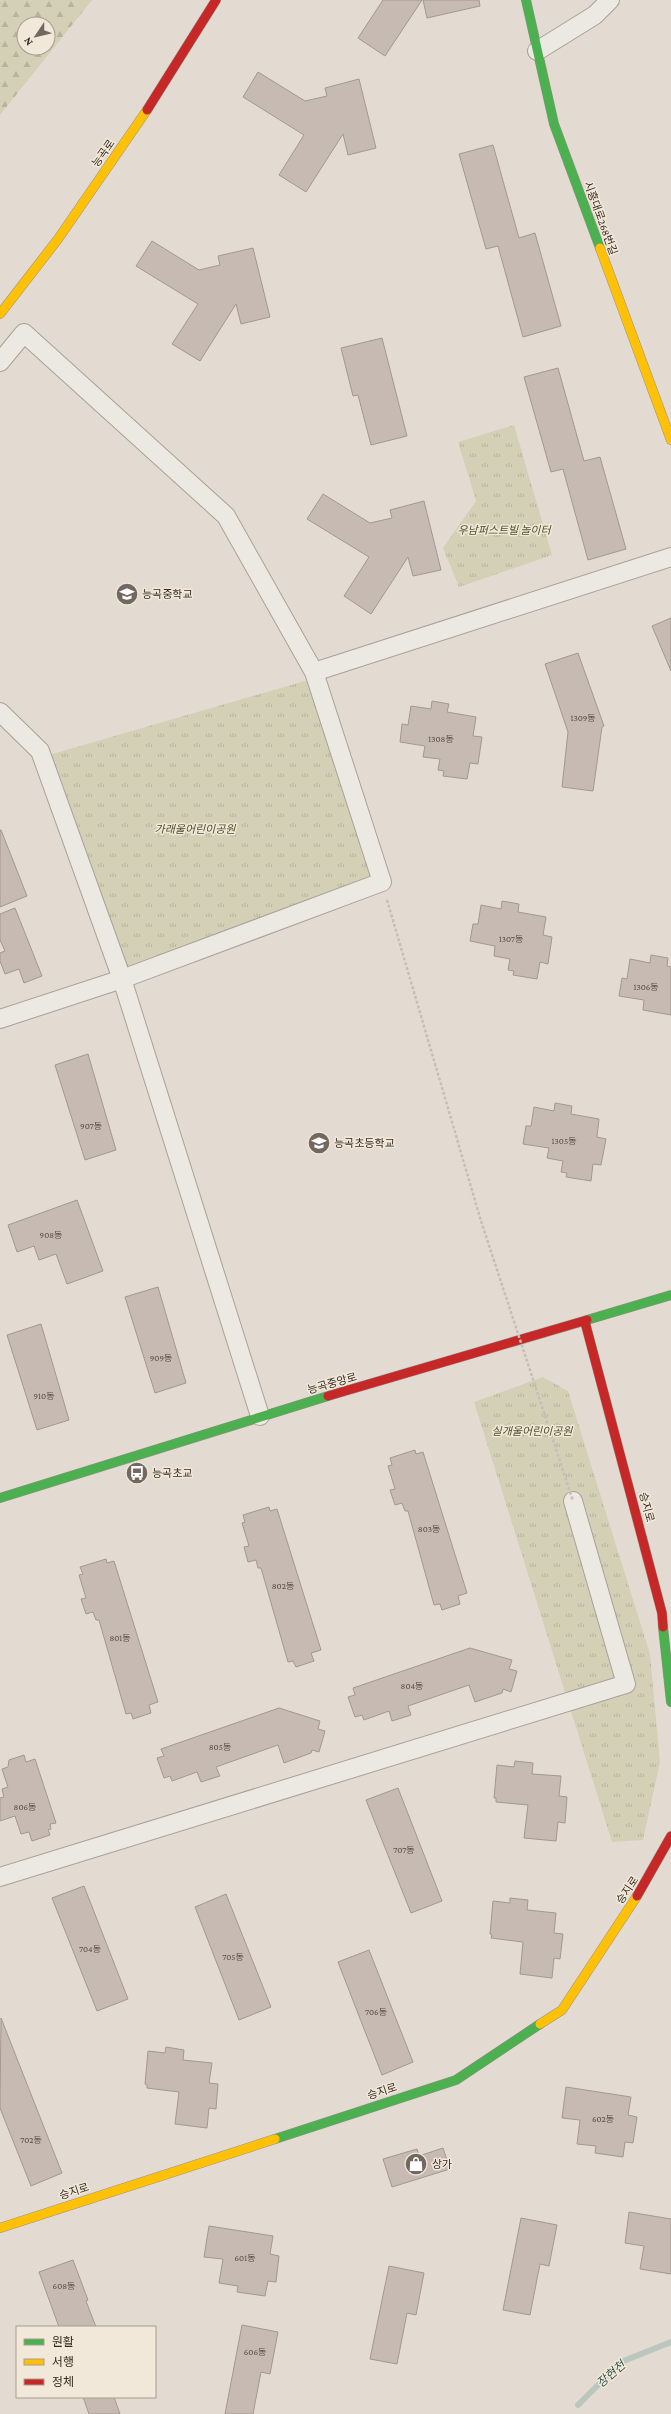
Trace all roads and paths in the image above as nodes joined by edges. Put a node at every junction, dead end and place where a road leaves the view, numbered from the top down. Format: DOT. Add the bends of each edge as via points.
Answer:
graph roads {
  1 [pos="216,0"];
  2 [pos="526,0"];
  3 [pos="610,0"];
  4 [pos="537,51"];
  5 [pos="0,314"];
  6 [pos="0,362"];
  7 [pos="671,440"];
  8 [pos="671,556"];
  9 [pos="314,672"];
  10 [pos="0,712"];
  11 [pos="382,882"];
  12 [pos="122,979"];
  13 [pos="0,1020"];
  14 [pos="671,1295"];
  15 [pos="585,1322"];
  16 [pos="260,1416"];
  17 [pos="0,1498"];
  18 [pos="573,1501"];
  19 [pos="671,1702"];
  20 [pos="671,1836"];
  21 [pos="0,1877"];
  22 [pos="0,2228"];
  1 -- 5 [label="street, 능곡로" via="141,120 28,280"];
  2 -- 4 [label="street, 시흥대로268번길"];
  3 -- 4 [label="street" via="595,15"];
  4 -- 7 [label="street, 시흥대로268번길" via="554,124"];
  6 -- 9 [label="street" via="24,333 226,516"];
  8 -- 9 [label="street"];
  9 -- 11 [label="street"];
  10 -- 12 [label="street" via="40,751"];
  11 -- 12 [label="street"];
  11 -- 18 [label="path, bridge" via="481,1221"];
  12 -- 13 [label="street"];
  12 -- 16 [label="street"];
  14 -- 15 [label="street, 능곡중앙로"];
  15 -- 16 [label="street, 능곡중앙로"];
  15 -- 19 [label="street, 승지로" via="662,1612"];
  16 -- 17 [label="street, 능곡중앙로"];
  18 -- 21 [label="street" via="626,1684"];
  20 -- 22 [label="street, 승지로" via="650,1878 562,2010 456,2080"];
}
